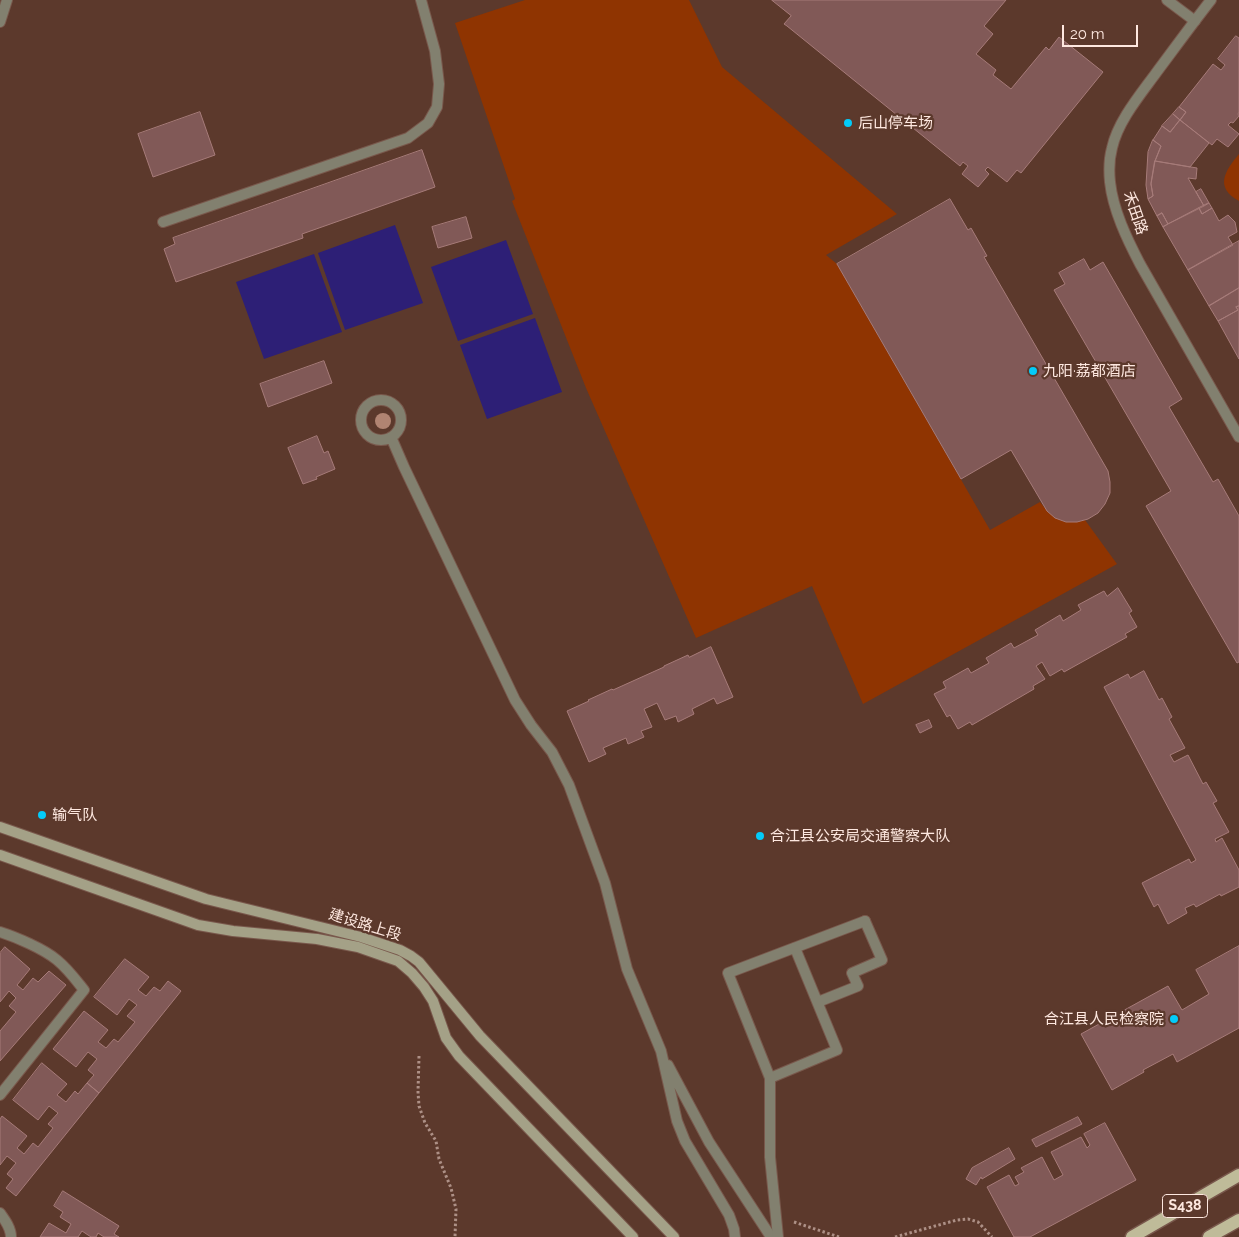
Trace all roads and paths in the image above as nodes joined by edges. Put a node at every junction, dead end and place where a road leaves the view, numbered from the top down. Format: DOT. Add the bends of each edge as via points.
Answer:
graph roads {
  1 [pos="7,0"];
  2 [pos="421,0"];
  3 [pos="1167,0"];
  4 [pos="1211,0"];
  5 [pos="0,22"];
  6 [pos="1194,22"];
  7 [pos="163,222"];
  8 [pos="390,437"];
  9 [pos="1239,437"];
  10 [pos="0,827"];
  11 [pos="0,855"];
  12 [pos="0,932"];
  13 [pos="795,948"];
  14 [pos="818,1002"];
  15 [pos="661,1052"];
  16 [pos="419,1056"];
  17 [pos="770,1078"];
  18 [pos="0,1095"];
  19 [pos="1239,1175"];
  20 [pos="0,1213"];
  21 [pos="776,1217"];
  22 [pos="1239,1220"];
  23 [pos="11,1237"];
  24 [pos="455,1237"];
  25 [pos="633,1237"];
  26 [pos="674,1237"];
  27 [pos="735,1237"];
  28 [pos="771,1237"];
  29 [pos="778,1237"];
  30 [pos="839,1237"];
  31 [pos="895,1237"];
  32 [pos="992,1237"];
  33 [pos="1132,1237"];
  34 [pos="1209,1237"];
  1 -- 5 [label="street"];
  2 -- 7 [label="street" via="435,50 439,84 437,106 428,122 408,138"];
  3 -- 6 [label="street"];
  4 -- 6 [label="street, 禾田路"];
  6 -- 9 [label="street, 禾田路" via="1120,127 1112,148 1110,184 1128,241"];
  8 -- 15 [label="street" via="515,700 552,752 569,785 605,883 627,969"];
  10 -- 26 [label="main road, 建设路上段" via="206,899 361,937 411,956 480,1036"];
  11 -- 25 [label="main road, 建设路上段" via="198,925 317,939 358,947 398,961 412,973 433,1001 446,1038 459,1056"];
  12 -- 18 [label="street" via="56,958 84,990"];
  13 -- 14 [label="street"];
  13 -- 14 [label="street" via="865,921 882,960 852,973 858,986"];
  13 -- 17 [label="street" via="728,973"];
  14 -- 17 [label="street" via="837,1050"];
  15 -- 27 [label="street" via="682,1134 729,1214"];
  15 -- 28 [label="street" via="708,1142"];
  16 -- 24 [label="path" via="420,1106 425,1123 436,1141 439,1159 451,1188 456,1209"];
  17 -- 21 [label="street" via="770,1157"];
  19 -- 33 [label="main road, S438"];
  20 -- 23 [label="street"];
  21 -- 29 [label="street"];
  21 -- 30 [label="path"];
  22 -- 34 [label="main road, S438"];
  31 -- 32 [label="path" via="968,1219 978,1222"];
}
